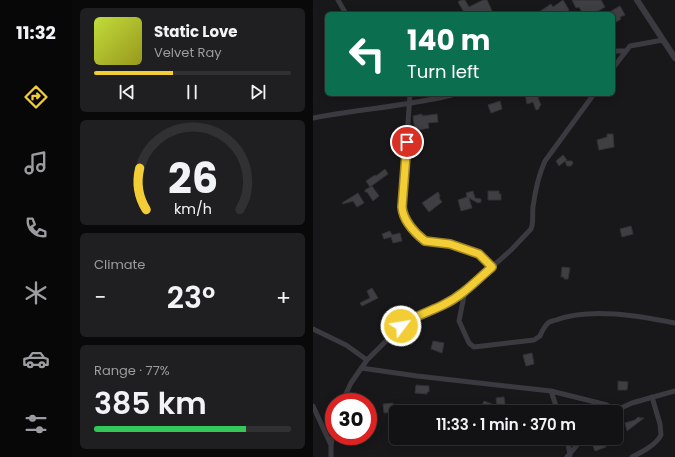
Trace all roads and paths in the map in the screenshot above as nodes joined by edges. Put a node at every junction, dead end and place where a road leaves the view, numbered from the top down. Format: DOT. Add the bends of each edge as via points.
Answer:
graph roads {
  1 [pos="338,0"];
  2 [pos="637,0"];
  3 [pos="345,12"];
  4 [pos="663,40"];
  5 [pos="615,51"];
  6 [pos="625,51"];
  7 [pos="675,58"];
  8 [pos="615,65"];
  9 [pos="410,96"];
  10 [pos="432,96"];
  11 [pos="447,96"];
  12 [pos="593,96"];
  13 [pos="434,99"];
  14 [pos="409,103"];
  15 [pos="313,118"];
  16 [pos="492,267"];
  17 [pos="465,292"];
  18 [pos="675,323"];
  19 [pos="313,329"];
  20 [pos="367,360"];
  21 [pos="361,368"];
  22 [pos="551,391"];
  23 [pos="675,391"];
  24 [pos="346,393"];
  25 [pos="652,398"];
  26 [pos="556,405"];
  27 [pos="604,405"];
  28 [pos="313,406"];
  29 [pos="623,408"];
  30 [pos="325,432"];
  31 [pos="331,445"];
  32 [pos="568,445"];
  33 [pos="578,445"];
  34 [pos="569,456"];
  35 [pos="331,457"];
  36 [pos="632,457"];
  1 -- 3 [label="street"];
  2 -- 4 [label="street"];
  4 -- 6 [label="street" via="633,45"];
  4 -- 7 [label="street"];
  5 -- 6 [label="street"];
  6 -- 8 [label="street"];
  9 -- 14 [label="street"];
  10 -- 13 [label="street"];
  11 -- 13 [label="street"];
  12 -- 16 [label="street" via="545,161 533,204 531,229"];
  13 -- 14 [label="street"];
  14 -- 15 [label="street"];
  14 -- 16 [label="street" via="402,207 406,221 425,241 450,244 471,251 483,257"];
  16 -- 17 [label="street"];
  17 -- 18 [label="street" via="459,321 469,343 474,347 533,340 540,336 548,322 584,314 648,318"];
  17 -- 20 [label="street" via="408,320"];
  19 -- 20 [label="street" via="345,345"];
  20 -- 21 [label="street"];
  21 -- 22 [label="street"];
  21 -- 24 [label="street"];
  22 -- 26 [label="street"];
  22 -- 27 [label="street"];
  23 -- 25 [label="street"];
  25 -- 29 [label="street"];
  25 -- 36 [label="street" via="661,435 657,441"];
  28 -- 30 [label="street"];
  31 -- 35 [label="street"];
  32 -- 34 [label="street"];
  33 -- 34 [label="street"];
}
